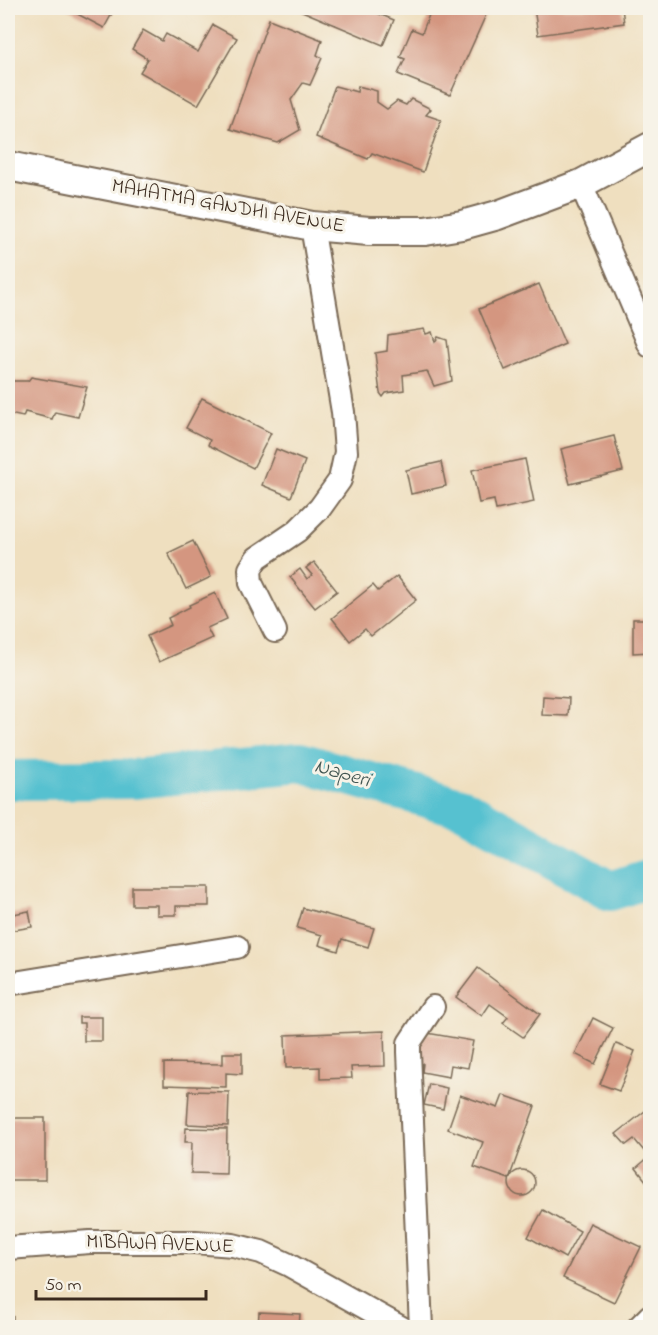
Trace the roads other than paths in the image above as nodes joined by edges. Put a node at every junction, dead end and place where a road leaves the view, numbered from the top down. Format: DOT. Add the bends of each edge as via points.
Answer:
graph roads {
  1 [pos="651,147"];
  2 [pos="8,166"];
  3 [pos="581,184"];
  4 [pos="312,226"];
  5 [pos="651,346"];
  6 [pos="275,631"];
  7 [pos="237,947"];
  8 [pos="8,984"];
  9 [pos="433,1007"];
  10 [pos="8,1248"];
  11 [pos="651,1316"];
  12 [pos="402,1328"];
  13 [pos="421,1328"];
  14 [pos="638,1328"];
  1 -- 3 [label="main road, MAHATMA GANDHI AVENUE"];
  2 -- 4 [label="main road, MAHATMA GANDHI AVENUE"];
  3 -- 4 [label="main road, MAHATMA GANDHI AVENUE" via="498,215 425,231"];
  3 -- 5 [label="street"];
  4 -- 6 [label="street" via="344,412 346,452 340,480 320,508 297,531 257,558 250,570 251,583"];
  7 -- 8 [label="street"];
  9 -- 13 [label="street" via="409,1043"];
  10 -- 12 [label="street, MIBAWA AVENUE" via="90,1242 233,1245 287,1264"];
  11 -- 14 [label="street"];
}
